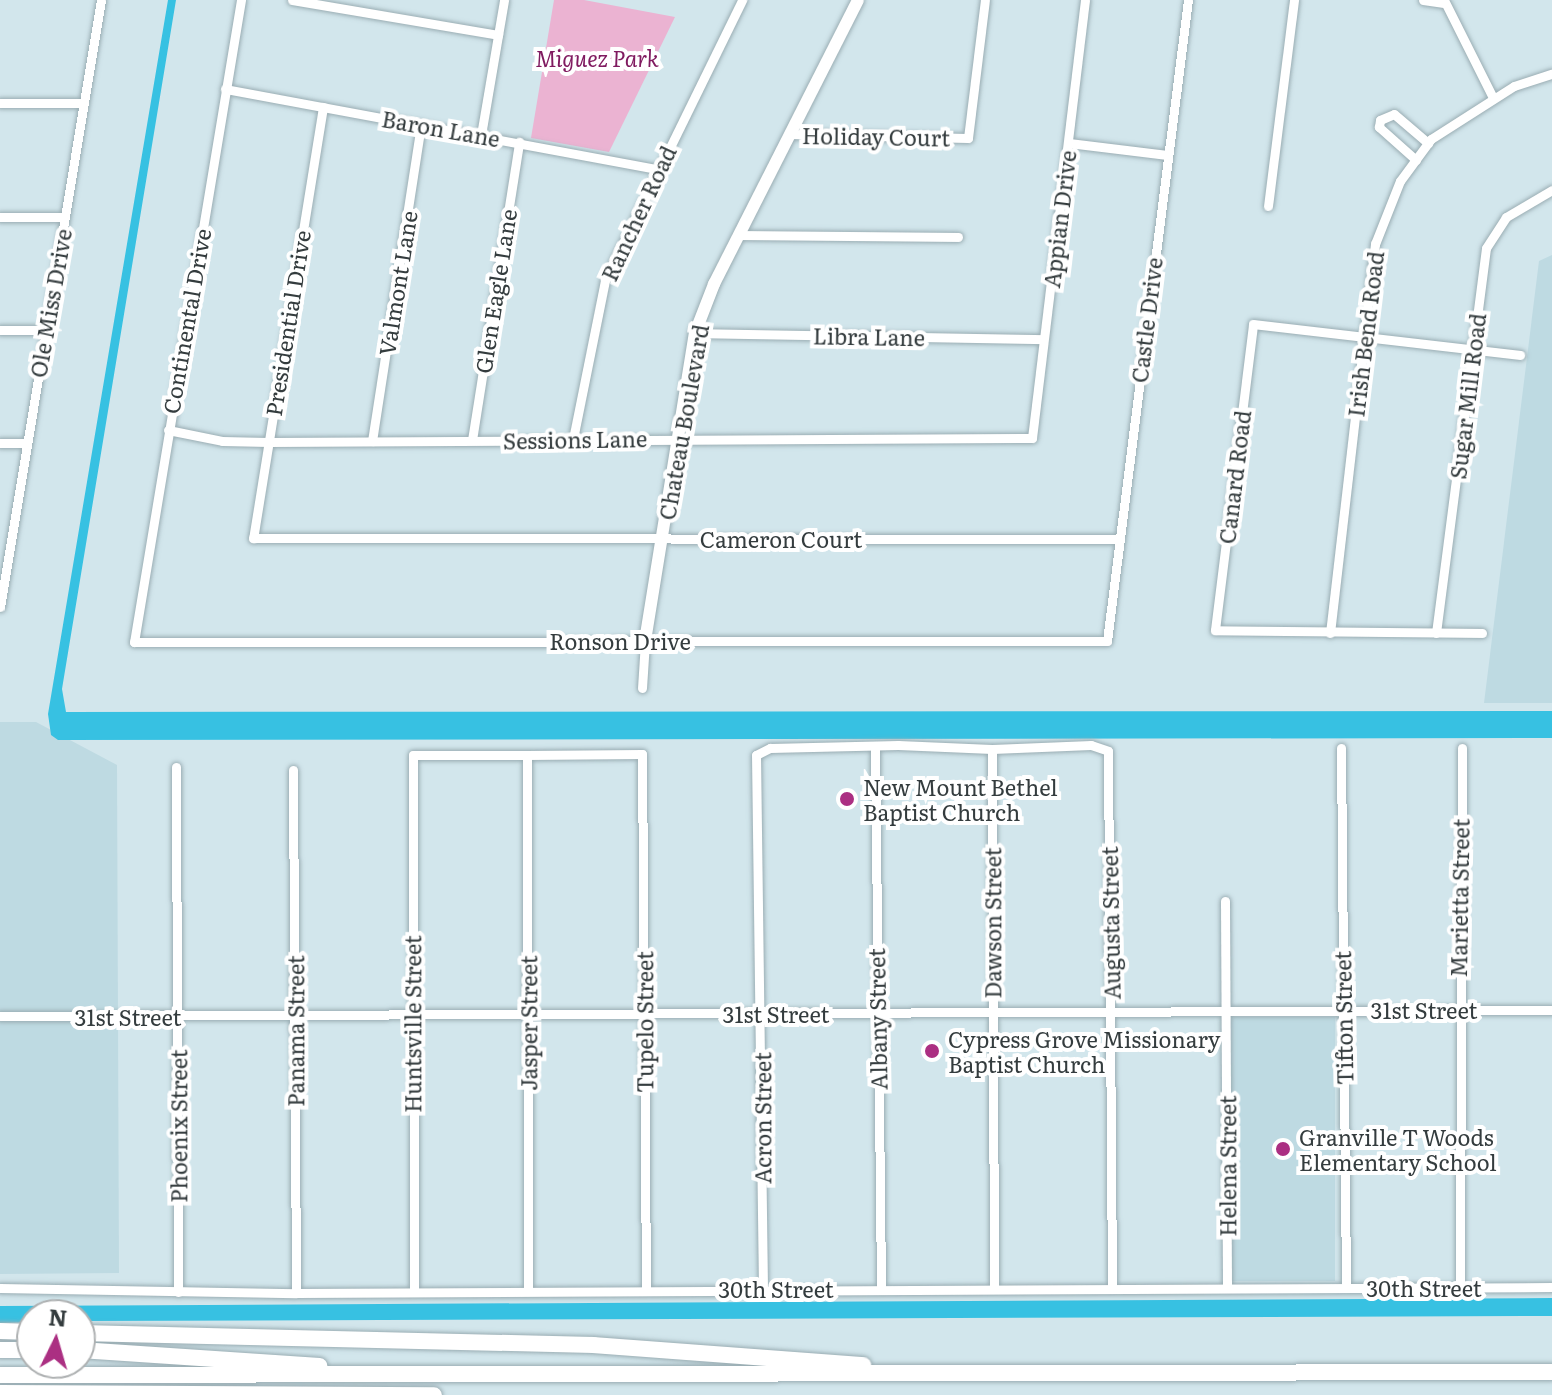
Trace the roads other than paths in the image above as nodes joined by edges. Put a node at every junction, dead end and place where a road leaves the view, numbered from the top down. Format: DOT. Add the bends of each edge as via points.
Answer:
graph roads {
  1 [pos="101,0"];
  2 [pos="241,0"];
  3 [pos="292,0"];
  4 [pos="504,0"];
  5 [pos="742,0"];
  6 [pos="858,0"];
  7 [pos="985,0"];
  8 [pos="1085,0"];
  9 [pos="1188,0"];
  10 [pos="1294,0"];
  11 [pos="1423,0"];
  12 [pos="1444,1"];
  13 [pos="498,35"];
  14 [pos="1552,74"];
  15 [pos="225,89"];
  16 [pos="1493,98"];
  17 [pos="0,103"];
  18 [pos="84,103"];
  19 [pos="323,107"];
  20 [pos="421,125"];
  21 [pos="789,134"];
  22 [pos="481,135"];
  23 [pos="519,142"];
  24 [pos="1069,143"];
  25 [pos="1428,143"];
  26 [pos="1167,155"];
  27 [pos="1416,160"];
  28 [pos="657,169"];
  29 [pos="1552,190"];
  30 [pos="1268,206"];
  31 [pos="0,217"];
  32 [pos="65,217"];
  33 [pos="741,235"];
  34 [pos="958,237"];
  35 [pos="0,330"];
  36 [pos="45,330"];
  37 [pos="695,333"];
  38 [pos="1364,337"];
  39 [pos="1043,339"];
  40 [pos="1473,349"];
  41 [pos="1520,355"];
  42 [pos="168,430"];
  43 [pos="678,438"];
  44 [pos="1032,438"];
  45 [pos="573,439"];
  46 [pos="472,440"];
  47 [pos="372,441"];
  48 [pos="268,442"];
  49 [pos="0,443"];
  50 [pos="26,443"];
  51 [pos="253,538"];
  52 [pos="662,538"];
  53 [pos="1118,539"];
  54 [pos="4,556"];
  55 [pos="0,607"];
  56 [pos="1330,633"];
  57 [pos="1436,633"];
  58 [pos="1482,633"];
  59 [pos="645,641"];
  60 [pos="1107,641"];
  61 [pos="134,642"];
  62 [pos="642,688"];
  63 [pos="875,748"];
  64 [pos="1341,748"];
  65 [pos="1462,748"];
  66 [pos="992,749"];
  67 [pos="527,755"];
  68 [pos="176,767"];
  69 [pos="293,770"];
  70 [pos="1225,901"];
  71 [pos="1343,1010"];
  72 [pos="1458,1010"];
  73 [pos="1552,1010"];
  74 [pos="1227,1011"];
  75 [pos="1110,1012"];
  76 [pos="876,1013"];
  77 [pos="993,1013"];
  78 [pos="762,1014"];
  79 [pos="645,1015"];
  80 [pos="0,1016"];
  81 [pos="411,1016"];
  82 [pos="528,1016"];
  83 [pos="178,1017"];
  84 [pos="296,1017"];
  85 [pos="1552,1287"];
  86 [pos="0,1288"];
  87 [pos="994,1288"];
  88 [pos="1112,1288"];
  89 [pos="1227,1288"];
  90 [pos="1346,1288"];
  91 [pos="1460,1288"];
  92 [pos="763,1289"];
  93 [pos="881,1289"];
  94 [pos="646,1290"];
  95 [pos="528,1291"];
  96 [pos="178,1292"];
  97 [pos="414,1292"];
  98 [pos="296,1293"];
  99 [pos="96,1333"];
  100 [pos="96,1351"];
  101 [pos="1552,1372"];
  102 [pos="380,1374"];
  103 [pos="0,1375"];
  104 [pos="944,1375"];
  105 [pos="0,1393"];
  106 [pos="338,1394"];
  107 [pos="434,1395"];
  1 -- 18 [label="street, Ole Miss Drive"];
  2 -- 15 [label="street, Continental Drive"];
  3 -- 13 [label="street"];
  4 -- 13 [label="street"];
  5 -- 28 [label="street, Rancher Road"];
  6 -- 21 [label="street, Chateau Boulevard"];
  7 -- 21 [label="street, Holiday Court" via="968,138"];
  8 -- 24 [label="street, Appian Drive"];
  9 -- 26 [label="street, Castle Drive"];
  10 -- 30 [label="street"];
  11 -- 12 [label="street"];
  12 -- 16 [label="street"];
  13 -- 22 [label="street"];
  14 -- 16 [label="street, Irish Bend Road"];
  15 -- 19 [label="street, Baron Lane"];
  15 -- 42 [label="street, Continental Drive"];
  16 -- 25 [label="street, Irish Bend Road"];
  17 -- 18 [label="street"];
  18 -- 32 [label="street, Ole Miss Drive"];
  19 -- 20 [label="street, Baron Lane"];
  19 -- 48 [label="street, Presidential Drive"];
  20 -- 22 [label="street, Baron Lane"];
  20 -- 47 [label="street, Valmont Lane"];
  21 -- 33 [label="street, Chateau Boulevard"];
  22 -- 23 [label="street, Baron Lane"];
  23 -- 28 [label="street, Baron Lane"];
  23 -- 46 [label="street, Glen Eagle Lane"];
  24 -- 26 [label="street"];
  24 -- 39 [label="street, Appian Drive"];
  25 -- 27 [label="street, Irish Bend Road"];
  25 -- 27 [label="street" via="1394,114 1380,120 1379,127"];
  26 -- 53 [label="street, Castle Drive"];
  27 -- 38 [label="street, Irish Bend Road" via="1400,181 1375,244"];
  28 -- 45 [label="street, Rancher Road" via="605,280"];
  29 -- 40 [label="street, Sugar Mill Road" via="1506,217 1492,233"];
  31 -- 32 [label="street"];
  32 -- 36 [label="street, Ole Miss Drive"];
  33 -- 34 [label="street"];
  33 -- 37 [label="street, Chateau Boulevard"];
  35 -- 36 [label="street"];
  36 -- 50 [label="street, Ole Miss Drive"];
  37 -- 39 [label="street, Libra Lane"];
  37 -- 43 [label="street, Chateau Boulevard"];
  38 -- 40 [label="street"];
  38 -- 56 [label="street, Irish Bend Road"];
  38 -- 56 [label="street, Canard Road" via="1253,324 1215,630"];
  39 -- 44 [label="street, Appian Drive"];
  40 -- 41 [label="street"];
  40 -- 57 [label="street, Sugar Mill Road"];
  42 -- 48 [label="street, Sessions Lane" via="222,441"];
  42 -- 61 [label="street, Continental Drive"];
  43 -- 44 [label="street, Sessions Lane"];
  43 -- 45 [label="street, Sessions Lane"];
  43 -- 52 [label="street, Chateau Boulevard"];
  45 -- 46 [label="street, Sessions Lane"];
  46 -- 47 [label="street, Sessions Lane"];
  47 -- 48 [label="street, Sessions Lane"];
  48 -- 51 [label="street, Presidential Drive"];
  49 -- 50 [label="street"];
  50 -- 54 [label="street, Ole Miss Drive"];
  51 -- 52 [label="street, Cameron Court"];
  52 -- 53 [label="street, Cameron Court"];
  52 -- 59 [label="street, Chateau Boulevard"];
  53 -- 60 [label="street, Castle Drive"];
  54 -- 55 [label="street, Ole Miss Drive"];
  56 -- 57 [label="street"];
  57 -- 58 [label="street"];
  59 -- 60 [label="street, Ronson Drive"];
  59 -- 61 [label="street, Ronson Drive"];
  59 -- 62 [label="street, Chateau Boulevard"];
  63 -- 66 [label="street"];
  63 -- 76 [label="street, Albany Street"];
  63 -- 78 [label="street, Acron Street" via="770,748 756,755"];
  64 -- 71 [label="street, Tifton Street"];
  65 -- 72 [label="street, Marietta Street"];
  66 -- 75 [label="street, Augusta Street" via="1091,745 1108,751"];
  66 -- 77 [label="street, Dawson Street"];
  67 -- 79 [label="street, Tupelo Street" via="642,754"];
  67 -- 81 [label="street, Huntsville Street" via="413,755"];
  67 -- 82 [label="street, Jasper Street"];
  68 -- 83 [label="street, Phoenix Street"];
  69 -- 84 [label="street, Panama Street"];
  70 -- 74 [label="street, Helena Street"];
  71 -- 72 [label="street, 31st Street"];
  71 -- 74 [label="street, 31st Street"];
  71 -- 90 [label="street, Tifton Street"];
  72 -- 73 [label="street, 31st Street"];
  72 -- 91 [label="street, Marietta Street"];
  74 -- 75 [label="street, 31st Street"];
  74 -- 89 [label="street, Helena Street"];
  75 -- 77 [label="street, 31st Street"];
  75 -- 88 [label="street, Augusta Street"];
  76 -- 77 [label="street, 31st Street"];
  76 -- 78 [label="street, 31st Street"];
  76 -- 93 [label="street, Albany Street"];
  77 -- 87 [label="street, Dawson Street"];
  78 -- 79 [label="street, 31st Street"];
  78 -- 92 [label="street, Acron Street"];
  79 -- 82 [label="street, 31st Street"];
  79 -- 94 [label="street, Tupelo Street"];
  80 -- 83 [label="street, 31st Street"];
  81 -- 82 [label="street, 31st Street"];
  81 -- 84 [label="street, 31st Street"];
  81 -- 97 [label="street, Huntsville Street"];
  82 -- 95 [label="street, Jasper Street"];
  83 -- 84 [label="street, 31st Street"];
  83 -- 96 [label="street, Phoenix Street"];
  84 -- 98 [label="street, Panama Street"];
  85 -- 91 [label="street, 30th Street"];
  86 -- 96 [label="street, 30th Street"];
  87 -- 88 [label="street, 30th Street"];
  87 -- 93 [label="street, 30th Street"];
  88 -- 89 [label="street, 30th Street"];
  89 -- 90 [label="street, 30th Street"];
  90 -- 91 [label="street, 30th Street"];
  92 -- 93 [label="street, 30th Street"];
  92 -- 94 [label="street, 30th Street"];
  94 -- 95 [label="street, 30th Street"];
  95 -- 97 [label="street, 30th Street"];
  96 -- 98 [label="street, 30th Street"];
  97 -- 98 [label="street, 30th Street"];
  99 -- 104 [label="highway" via="738,1352"];
  100 -- 102 [label="highway"];
  101 -- 104 [label="highway"];
  102 -- 103 [label="highway"];
  102 -- 104 [label="highway"];
  105 -- 106 [label="highway"];
  106 -- 107 [label="highway"];
}
